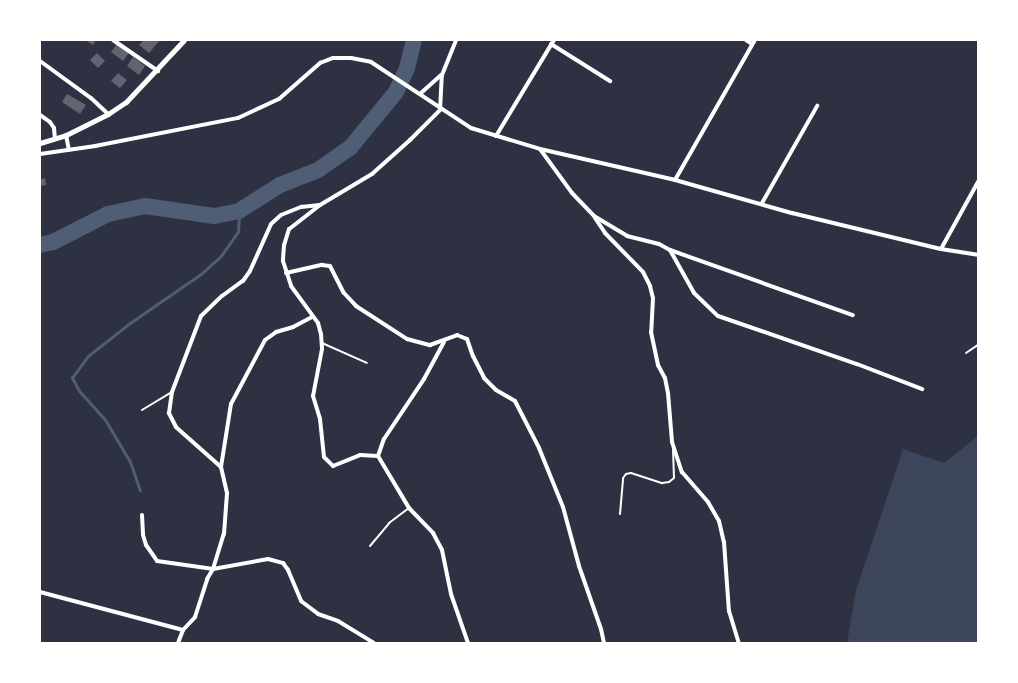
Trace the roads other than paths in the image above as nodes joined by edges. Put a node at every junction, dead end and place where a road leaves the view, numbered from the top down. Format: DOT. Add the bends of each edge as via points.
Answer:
graph roads {
  1 [pos="113,40"];
  2 [pos="184,40"];
  3 [pos="456,40"];
  4 [pos="746,40"];
  5 [pos="553,42"];
  6 [pos="753,42"];
  7 [pos="40,61"];
  8 [pos="158,71"];
  9 [pos="442,74"];
  10 [pos="610,81"];
  11 [pos="420,92"];
  12 [pos="818,106"];
  13 [pos="440,110"];
  14 [pos="108,114"];
  15 [pos="40,115"];
  16 [pos="66,135"];
  17 [pos="496,136"];
  18 [pos="55,139"];
  19 [pos="40,143"];
  20 [pos="540,149"];
  21 [pos="69,150"];
  22 [pos="40,154"];
  23 [pos="675,180"];
  24 [pos="978,182"];
  25 [pos="762,203"];
  26 [pos="320,205"];
  27 [pos="594,216"];
  28 [pos="941,249"];
  29 [pos="670,250"];
  30 [pos="978,255"];
  31 [pos="286,273"];
  32 [pos="853,315"];
  33 [pos="312,316"];
  34 [pos="445,340"];
  35 [pos="322,342"];
  36 [pos="978,345"];
  37 [pos="966,354"];
  38 [pos="366,363"];
  39 [pos="922,389"];
  40 [pos="172,392"];
  41 [pos="142,410"];
  42 [pos="672,442"];
  43 [pos="378,456"];
  44 [pos="221,466"];
  45 [pos="409,508"];
  46 [pos="620,514"];
  47 [pos="142,515"];
  48 [pos="370,546"];
  49 [pos="213,569"];
  50 [pos="40,592"];
  51 [pos="183,630"];
  52 [pos="178,643"];
  53 [pos="374,643"];
  54 [pos="468,643"];
  55 [pos="604,643"];
  56 [pos="739,643"];
  1 -- 8 [label="street"];
  2 -- 8 [label="street"];
  3 -- 9 [label="street"];
  4 -- 6 [label="street"];
  5 -- 10 [label="street"];
  5 -- 17 [label="street"];
  6 -- 23 [label="street"];
  7 -- 14 [label="street"];
  8 -- 14 [label="street" via="126,102"];
  9 -- 11 [label="street"];
  9 -- 13 [label="street"];
  11 -- 13 [label="street"];
  11 -- 21 [label="street" via="371,62 333,58 320,63 279,99 238,118"];
  12 -- 25 [label="street"];
  13 -- 17 [label="street" via="471,128"];
  13 -- 26 [label="street" via="372,174"];
  14 -- 16 [label="street"];
  15 -- 18 [label="street" via="50,122"];
  16 -- 18 [label="street"];
  16 -- 21 [label="street"];
  17 -- 20 [label="street"];
  18 -- 19 [label="street"];
  20 -- 23 [label="street"];
  20 -- 27 [label="street" via="572,193"];
  21 -- 22 [label="street"];
  23 -- 25 [label="street"];
  24 -- 28 [label="street"];
  25 -- 28 [label="street"];
  26 -- 31 [label="street" via="289,228 284,245"];
  26 -- 40 [label="street" via="301,207 281,215 272,224 243,281 202,316"];
  27 -- 29 [label="street" via="627,236"];
  27 -- 42 [label="street" via="643,272 650,286 653,298 651,332 658,365 667,386"];
  28 -- 30 [label="street"];
  29 -- 32 [label="street"];
  29 -- 39 [label="street" via="694,292 718,316"];
  31 -- 33 [label="street"];
  31 -- 34 [label="street" via="330,266 344,293 356,306 407,339 430,345"];
  33 -- 35 [label="street" via="318,323"];
  33 -- 44 [label="street" via="265,340 232,404"];
  34 -- 43 [label="street" via="424,379 384,439"];
  34 -- 55 [label="street" via="457,335 468,339 484,378 515,401 540,448 563,507"];
  35 -- 38 [label="lane"];
  35 -- 43 [label="street" via="313,396 320,419 324,457 333,466 360,455"];
  36 -- 37 [label="lane"];
  40 -- 41 [label="lane"];
  40 -- 44 [label="street" via="169,405 176,427"];
  42 -- 46 [label="lane" via="674,478 662,484 638,474 626,474 622,478"];
  42 -- 56 [label="street" via="682,472 708,502 719,521 724,542 729,611"];
  43 -- 45 [label="street"];
  44 -- 49 [label="street" via="227,493 224,534"];
  45 -- 48 [label="lane" via="389,523"];
  45 -- 54 [label="street" via="433,533 442,550 451,594"];
  47 -- 49 [label="street" via="146,545 158,561"];
  49 -- 51 [label="street" via="196,617"];
  49 -- 53 [label="street" via="268,559 283,563 301,602"];
  50 -- 51 [label="street"];
  51 -- 52 [label="street"];
}
